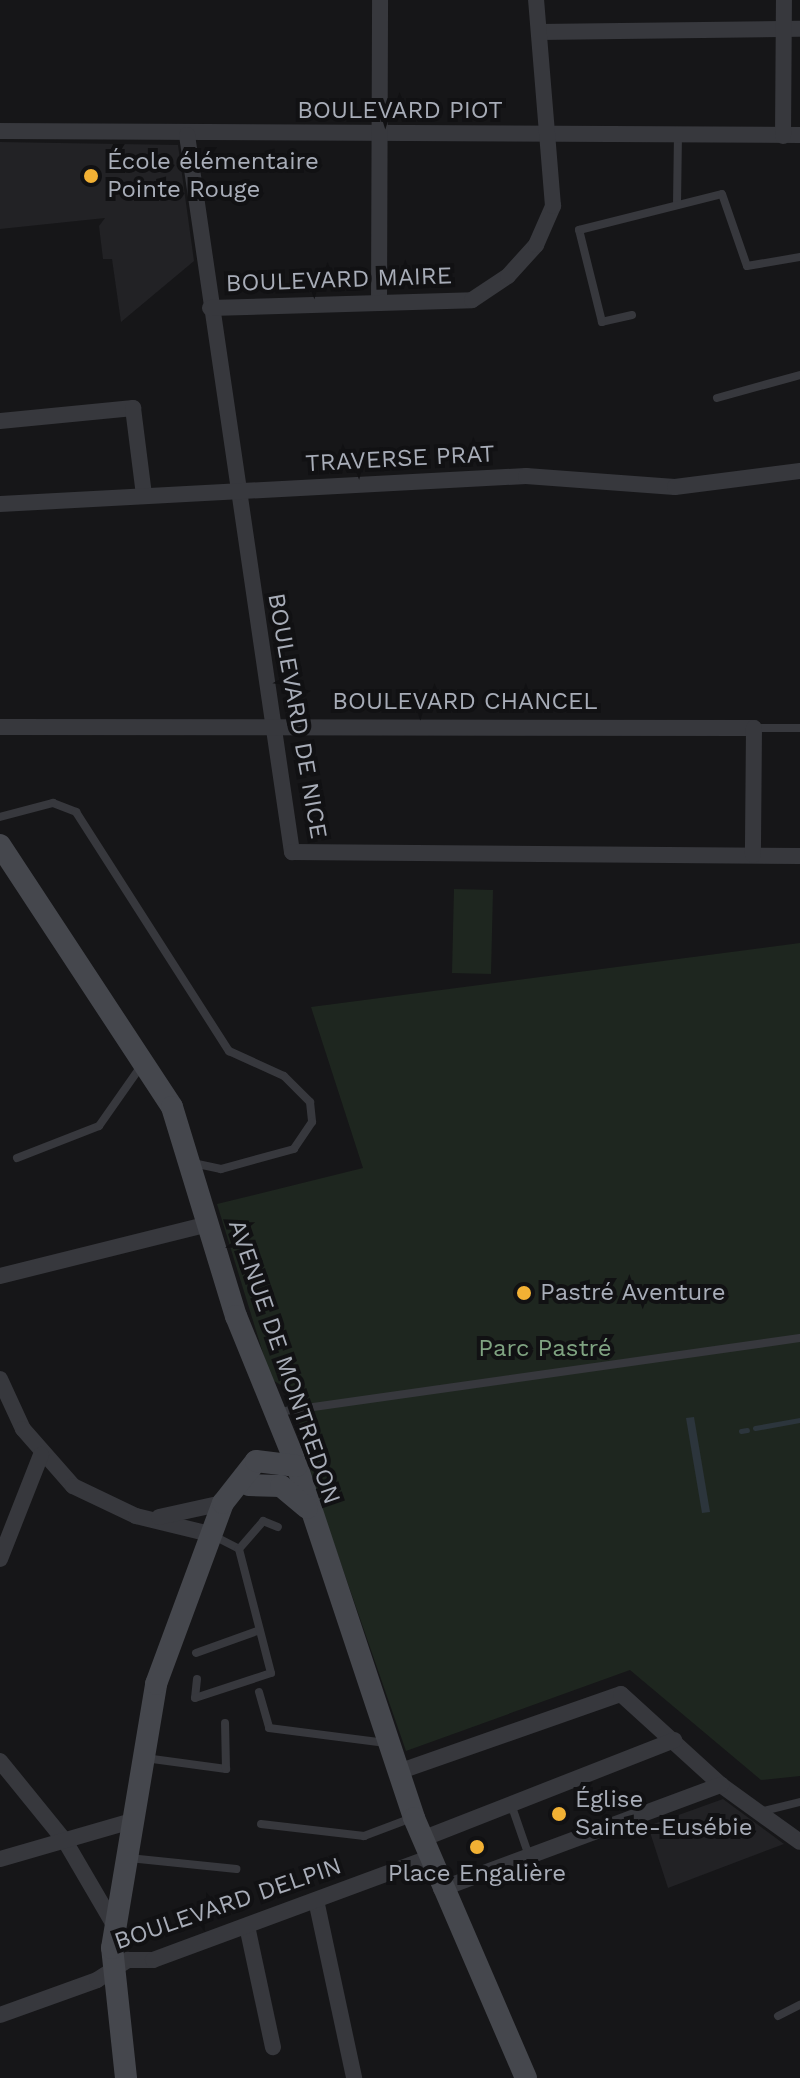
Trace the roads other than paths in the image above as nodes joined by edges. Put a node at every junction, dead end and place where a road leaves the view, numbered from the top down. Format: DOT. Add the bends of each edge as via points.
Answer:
graph roads {
  1 [pos="380,0"];
  2 [pos="536,0"];
  3 [pos="784,0"];
  4 [pos="792,29"];
  5 [pos="539,32"];
  6 [pos="0,131"];
  7 [pos="187,135"];
  8 [pos="547,135"];
  9 [pos="678,135"];
  10 [pos="379,136"];
  11 [pos="792,136"];
  12 [pos="677,205"];
  13 [pos="800,257"];
  14 [pos="379,303"];
  15 [pos="210,308"];
  16 [pos="632,315"];
  17 [pos="800,375"];
  18 [pos="717,398"];
  19 [pos="0,421"];
  20 [pos="800,471"];
  21 [pos="237,492"];
  22 [pos="144,495"];
  23 [pos="0,504"];
  24 [pos="272,725"];
  25 [pos="0,727"];
  26 [pos="754,728"];
  27 [pos="800,728"];
  28 [pos="0,817"];
  29 [pos="0,845"];
  30 [pos="753,855"];
  31 [pos="800,856"];
  32 [pos="8,871"];
  33 [pos="141,1066"];
  34 [pos="17,1158"];
  35 [pos="191,1163"];
  36 [pos="208,1224"];
  37 [pos="0,1276"];
  38 [pos="800,1338"];
  39 [pos="0,1379"];
  40 [pos="273,1412"];
  41 [pos="41,1455"];
  42 [pos="265,1460"];
  43 [pos="297,1466"];
  44 [pos="249,1485"];
  45 [pos="223,1503"];
  46 [pos="307,1508"];
  47 [pos="157,1518"];
  48 [pos="278,1527"];
  49 [pos="210,1534"];
  50 [pos="239,1549"];
  51 [pos="0,1559"];
  52 [pos="257,1631"];
  53 [pos="196,1653"];
  54 [pos="197,1679"];
  55 [pos="259,1692"];
  56 [pos="225,1723"];
  57 [pos="674,1740"];
  58 [pos="387,1743"];
  59 [pos="139,1756"];
  60 [pos="0,1761"];
  61 [pos="398,1772"];
  62 [pos="721,1785"];
  63 [pos="510,1801"];
  64 [pos="800,1802"];
  65 [pos="758,1812"];
  66 [pos="414,1818"];
  67 [pos="128,1822"];
  68 [pos="261,1824"];
  69 [pos="65,1841"];
  70 [pos="800,1842"];
  71 [pos="426,1849"];
  72 [pos="529,1856"];
  73 [pos="123,1857"];
  74 [pos="0,1859"];
  75 [pos="236,1869"];
  76 [pos="441,1889"];
  77 [pos="316,1900"];
  78 [pos="114,1925"];
  79 [pos="247,1926"];
  80 [pos="112,1971"];
  81 [pos="800,2005"];
  82 [pos="0,2015"];
  83 [pos="778,2016"];
  84 [pos="273,2047"];
  85 [pos="126,2078"];
  86 [pos="354,2078"];
  87 [pos="526,2078"];
  1 -- 10 [label="street"];
  2 -- 5 [label="street, BOULEVARD MAIRE"];
  3 -- 4 [label="street"];
  4 -- 5 [label="street"];
  4 -- 11 [label="street"];
  5 -- 8 [label="street, BOULEVARD MAIRE"];
  6 -- 7 [label="street, BOULEVARD PIOT"];
  7 -- 10 [label="street, BOULEVARD PIOT"];
  7 -- 15 [label="street, BOULEVARD DE NICE"];
  8 -- 9 [label="street, BOULEVARD PIOT"];
  8 -- 10 [label="street, BOULEVARD PIOT"];
  8 -- 14 [label="street, BOULEVARD MAIRE" via="553,206 536,245 508,276 472,300"];
  9 -- 11 [label="street, BOULEVARD PIOT"];
  9 -- 12 [label="lane"];
  10 -- 14 [label="street"];
  12 -- 13 [label="lane" via="722,194 747,266"];
  12 -- 16 [label="lane" via="579,230 602,322"];
  14 -- 15 [label="street, BOULEVARD MAIRE"];
  15 -- 21 [label="street, BOULEVARD DE NICE"];
  17 -- 18 [label="lane"];
  19 -- 22 [label="street" via="133,408"];
  20 -- 21 [label="street, TRAVERSE PRAT" via="675,487 526,476"];
  21 -- 22 [label="street, TRAVERSE PRAT"];
  21 -- 24 [label="street, BOULEVARD DE NICE"];
  22 -- 23 [label="street, TRAVERSE PRAT"];
  24 -- 25 [label="street, BOULEVARD CHANCEL"];
  24 -- 26 [label="street, BOULEVARD CHANCEL"];
  24 -- 30 [label="street, BOULEVARD DE NICE" via="292,852"];
  26 -- 27 [label="lane"];
  26 -- 30 [label="street"];
  28 -- 35 [label="lane" via="53,803 76,812 229,1051 284,1076 310,1102 312,1122 294,1149 221,1169"];
  29 -- 32 [label="street, AVENUE DE MONTREDON"];
  30 -- 31 [label="street, BOULEVARD DE NICE"];
  32 -- 33 [label="street, AVENUE DE MONTREDON"];
  33 -- 34 [label="lane" via="99,1126"];
  33 -- 35 [label="street, AVENUE DE MONTREDON" via="172,1107"];
  35 -- 36 [label="street, AVENUE DE MONTREDON"];
  36 -- 37 [label="street"];
  36 -- 40 [label="street, AVENUE DE MONTREDON"];
  38 -- 40 [label="lane"];
  39 -- 41 [label="street"];
  40 -- 42 [label="street" via="276,1436"];
  40 -- 43 [label="street, AVENUE DE MONTREDON"];
  41 -- 47 [label="street" via="91,1497"];
  41 -- 51 [label="street"];
  42 -- 43 [label="street"];
  42 -- 44 [label="street"];
  42 -- 45 [label="street" via="248,1468"];
  43 -- 46 [label="street, AVENUE DE MONTREDON"];
  44 -- 46 [label="street" via="281,1486"];
  44 -- 49 [label="street"];
  45 -- 47 [label="street"];
  45 -- 49 [label="street"];
  46 -- 58 [label="street, AVENUE DE MONTREDON"];
  47 -- 49 [label="street"];
  48 -- 50 [label="lane" via="263,1521"];
  49 -- 50 [label="lane"];
  49 -- 59 [label="street" via="179,1610"];
  50 -- 52 [label="lane"];
  52 -- 53 [label="lane"];
  52 -- 54 [label="lane" via="271,1673 195,1698"];
  55 -- 58 [label="lane" via="269,1728"];
  56 -- 59 [label="lane" via="226,1769"];
  57 -- 61 [label="street" via="621,1694"];
  57 -- 62 [label="street"];
  57 -- 63 [label="street"];
  58 -- 61 [label="street, AVENUE DE MONTREDON"];
  59 -- 67 [label="street"];
  60 -- 69 [label="street"];
  61 -- 66 [label="street, AVENUE DE MONTREDON"];
  62 -- 65 [label="street"];
  62 -- 72 [label="street"];
  63 -- 71 [label="street"];
  63 -- 72 [label="lane"];
  64 -- 65 [label="lane"];
  65 -- 70 [label="street"];
  66 -- 68 [label="lane" via="364,1836"];
  66 -- 71 [label="street, AVENUE DE MONTREDON"];
  67 -- 69 [label="street"];
  67 -- 73 [label="street"];
  69 -- 74 [label="street"];
  69 -- 78 [label="street"];
  71 -- 76 [label="street"];
  71 -- 77 [label="street, BOULEVARD DELPIN"];
  72 -- 76 [label="street"];
  73 -- 75 [label="lane"];
  73 -- 78 [label="street"];
  76 -- 87 [label="street"];
  77 -- 79 [label="street, BOULEVARD DELPIN"];
  77 -- 86 [label="street"];
  78 -- 80 [label="street"];
  79 -- 80 [label="street, BOULEVARD DELPIN"];
  79 -- 84 [label="street"];
  80 -- 82 [label="street, BOULEVARD DELPIN"];
  80 -- 85 [label="street"];
  81 -- 83 [label="lane"];
}
